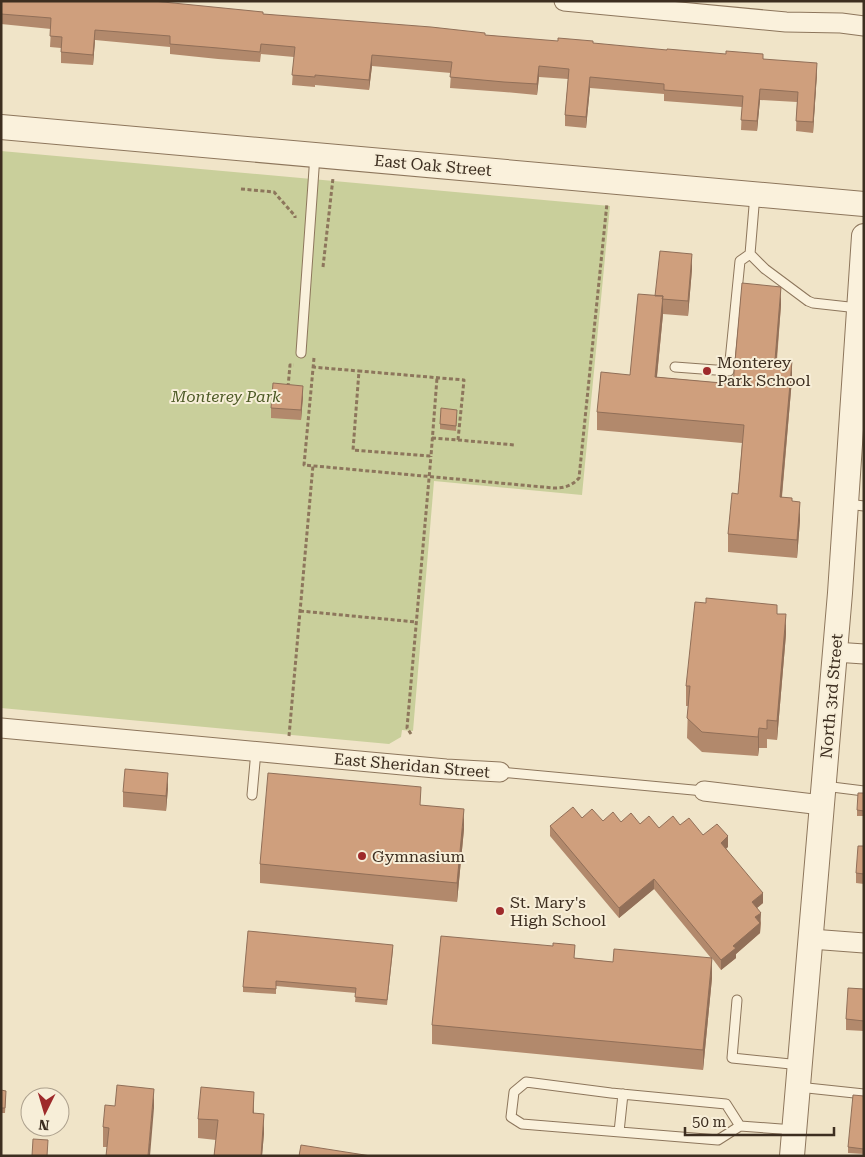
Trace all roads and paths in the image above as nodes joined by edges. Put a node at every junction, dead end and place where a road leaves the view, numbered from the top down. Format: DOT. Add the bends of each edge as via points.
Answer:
graph roads {
  1 [pos="564,1"];
  2 [pos="864,26"];
  3 [pos="1,127"];
  4 [pos="315,155"];
  5 [pos="241,189"];
  6 [pos="756,194"];
  7 [pos="607,203"];
  8 [pos="864,204"];
  9 [pos="310,235"];
  10 [pos="864,236"];
  11 [pos="326,237"];
  12 [pos="750,254"];
  13 [pos="859,308"];
  14 [pos="301,353"];
  15 [pos="298,365"];
  16 [pos="306,366"];
  17 [pos="314,367"];
  18 [pos="675,367"];
  19 [pos="359,371"];
  20 [pos="860,371"];
  21 [pos="437,378"];
  22 [pos="287,395"];
  23 [pos="433,420"];
  24 [pos="441,420"];
  25 [pos="432,438"];
  26 [pos="458,440"];
  27 [pos="515,445"];
  28 [pos="431,456"];
  29 [pos="313,465"];
  30 [pos="429,476"];
  31 [pos="855,505"];
  32 [pos="300,611"];
  33 [pos="416,622"];
  34 [pos="835,652"];
  35 [pos="864,654"];
  36 [pos="1,728"];
  37 [pos="411,734"];
  38 [pos="289,738"];
  39 [pos="256,751"];
  40 [pos="500,772"];
  41 [pos="704,790"];
  42 [pos="864,791"];
  43 [pos="252,795"];
  44 [pos="823,796"];
  45 [pos="811,939"];
  46 [pos="864,943"];
  47 [pos="737,1000"];
  48 [pos="799,1076"];
  49 [pos="623,1094"];
  50 [pos="864,1094"];
  51 [pos="740,1126"];
  52 [pos="794,1130"];
  53 [pos="619,1132"];
  54 [pos="792,1156"];
  1 -- 2 [label="street"];
  3 -- 4 [label="street, East Oak Street"];
  4 -- 6 [label="street, East Oak Street"];
  4 -- 9 [label="lane"];
  5 -- 9 [label="path" via="274,192 295,216 294,233"];
  6 -- 8 [label="street, East Oak Street"];
  6 -- 12 [label="lane"];
  7 -- 30 [label="path" via="579,478 570,486 554,488"];
  9 -- 11 [label="path"];
  9 -- 14 [label="lane"];
  10 -- 13 [label="street, North 3rd Street"];
  12 -- 13 [label="lane" via="808,301"];
  12 -- 18 [label="lane" via="740,261 729,372"];
  13 -- 20 [label="street, North 3rd Street"];
  15 -- 22 [label="path" via="290,365"];
  16 -- 17 [label="path"];
  17 -- 19 [label="path"];
  17 -- 29 [label="path" via="304,465"];
  19 -- 21 [label="path"];
  19 -- 28 [label="path" via="353,450"];
  20 -- 31 [label="street, North 3rd Street"];
  21 -- 23 [label="path"];
  21 -- 26 [label="path" via="464,380"];
  23 -- 24 [label="path"];
  23 -- 25 [label="path"];
  25 -- 26 [label="path"];
  25 -- 28 [label="path"];
  26 -- 27 [label="path"];
  28 -- 30 [label="path"];
  29 -- 30 [label="path"];
  29 -- 32 [label="path"];
  30 -- 33 [label="path"];
  31 -- 34 [label="street, North 3rd Street"];
  32 -- 33 [label="path"];
  32 -- 38 [label="path"];
  33 -- 37 [label="path" via="407,728"];
  34 -- 35 [label="street"];
  34 -- 44 [label="street, North 3rd Street"];
  36 -- 39 [label="street, East Sheridan Street"];
  39 -- 40 [label="street, East Sheridan Street"];
  39 -- 43 [label="lane"];
  40 -- 41 [label="lane, East Sheridan Street"];
  41 -- 44 [label="street, East Sheridan Street"];
  42 -- 44 [label="lane"];
  44 -- 45 [label="street, North 3rd Street"];
  45 -- 46 [label="street"];
  45 -- 48 [label="street, North 3rd Street"];
  47 -- 48 [label="lane" via="732,1058"];
  48 -- 50 [label="lane"];
  48 -- 52 [label="street, North 3rd Street"];
  49 -- 51 [label="lane" via="726,1104"];
  49 -- 53 [label="lane"];
  49 -- 53 [label="lane" via="526,1082 514,1092 511,1116 522,1124"];
  51 -- 52 [label="lane"];
  51 -- 53 [label="lane" via="718,1140"];
  52 -- 54 [label="street, North 3rd Street"];
}
